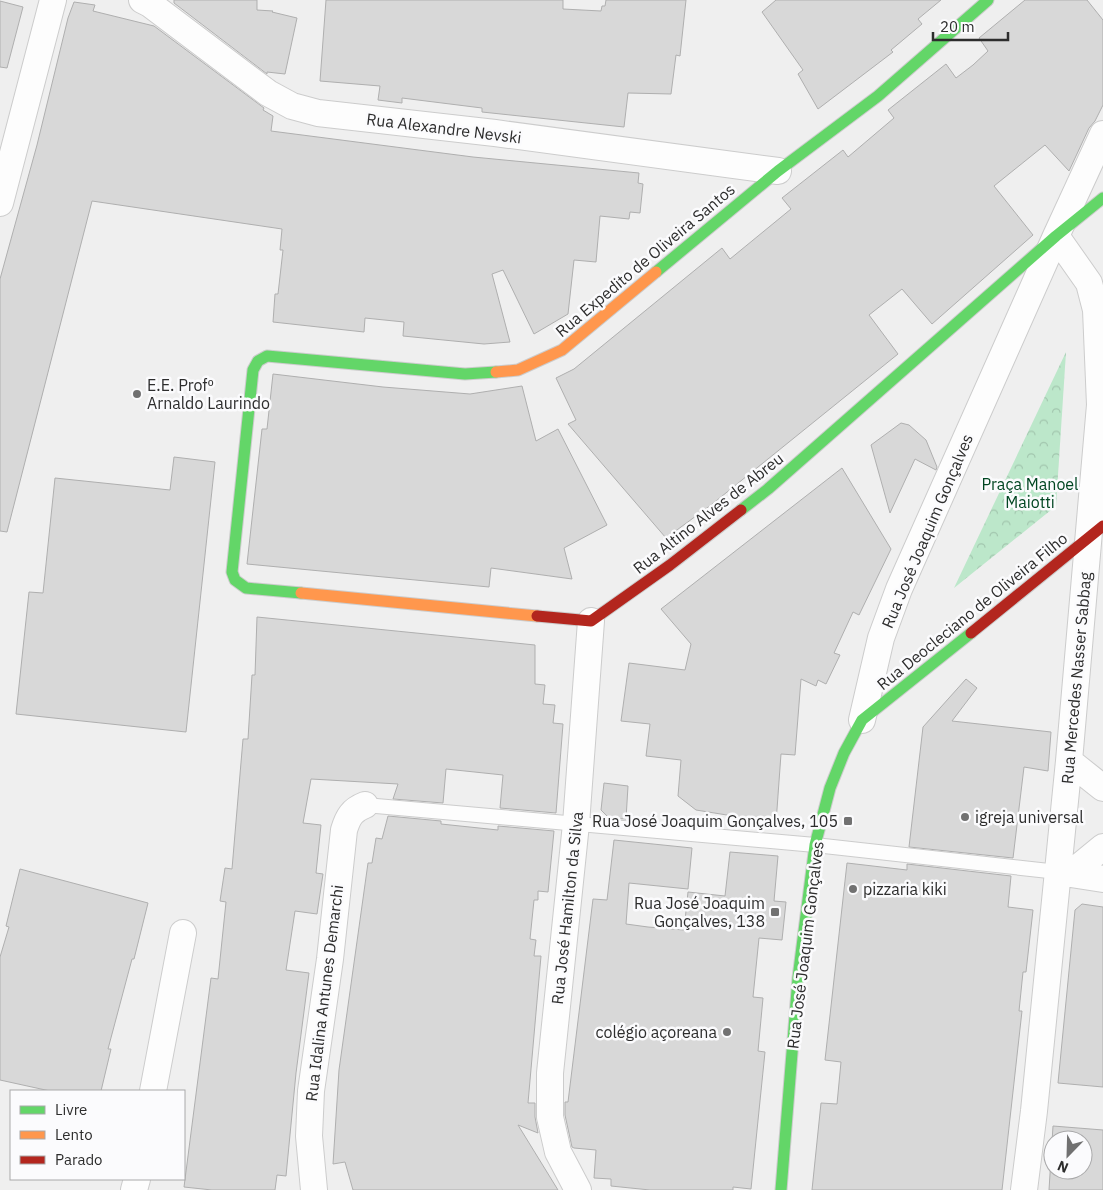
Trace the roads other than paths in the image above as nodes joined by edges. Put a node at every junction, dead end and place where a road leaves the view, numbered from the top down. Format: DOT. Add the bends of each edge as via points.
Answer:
graph roads {
  1 [pos="53,0"];
  2 [pos="142,0"];
  3 [pos="988,0"];
  4 [pos="1103,134"];
  5 [pos="778,171"];
  6 [pos="1103,198"];
  7 [pos="0,203"];
  8 [pos="1056,236"];
  9 [pos="1095,533"];
  10 [pos="591,621"];
  11 [pos="862,720"];
  12 [pos="1069,761"];
  13 [pos="1103,788"];
  14 [pos="365,805"];
  15 [pos="576,824"];
  16 [pos="815,845"];
  17 [pos="1103,847"];
  18 [pos="1064,873"];
  19 [pos="1103,879"];
  20 [pos="183,932"];
  21 [pos="153,1090"];
  22 [pos="314,1190"];
  23 [pos="578,1190"];
  24 [pos="781,1190"];
  25 [pos="1024,1190"];
  1 -- 7 [label="street"];
  2 -- 5 [label="street, Rua Alexandre Nevski" via="268,93 292,106 318,113"];
  3 -- 5 [label="street, Rua Expedito de Oliveira Santos" via="878,96"];
  4 -- 8 [label="street, Rua José Joaquim Gonçalves"];
  5 -- 10 [label="street, Rua Expedito de Oliveira Santos" via="562,350 518,370 465,374 267,356 256,363 231,568 232,578 238,584 246,588"];
  6 -- 8 [label="street, Rua Altino Alves de Abreu"];
  8 -- 9 [label="street, Rua Mercedes Nasser Sabbag" via="1088,283 1096,310 1100,405"];
  8 -- 10 [label="street, Rua Altino Alves de Abreu" via="768,488 670,565"];
  8 -- 11 [label="street, Rua José Joaquim Gonçalves" via="900,590 881,638"];
  9 -- 11 [label="street, Rua Deocleciano de Oliveira Filho"];
  9 -- 12 [label="street, Rua Mercedes Nasser Sabbag"];
  10 -- 15 [label="street, Rua José Hamilton da Silva"];
  11 -- 16 [label="street, Rua José Joaquim Gonçalves" via="830,788"];
  12 -- 13 [label="street"];
  12 -- 18 [label="street, Rua Mercedes Nasser Sabbag"];
  14 -- 15 [label="lane"];
  14 -- 22 [label="street, Rua Idalina Antunes Demarchi" via="355,809 344,830 311,1091 309,1136"];
  15 -- 16 [label="lane"];
  15 -- 23 [label="street, Rua José Hamilton da Silva" via="550,1073 550,1116 558,1152"];
  16 -- 18 [label="lane"];
  16 -- 24 [label="street, Rua José Joaquim Gonçalves" via="798,978"];
  17 -- 18 [label="street"];
  18 -- 19 [label="street"];
  18 -- 25 [label="street, Rua Mercedes Nasser Sabbag"];
  20 -- 21 [label="street"];
}
